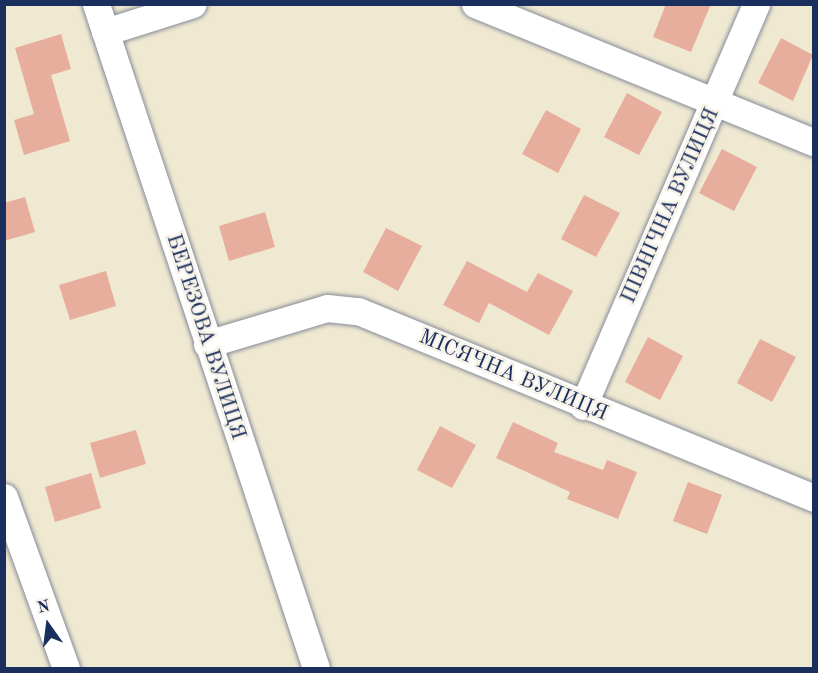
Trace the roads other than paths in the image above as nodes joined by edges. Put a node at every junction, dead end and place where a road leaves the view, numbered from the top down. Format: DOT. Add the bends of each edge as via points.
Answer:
graph roads {
  1 [pos="96,4"];
  2 [pos="194,4"];
  3 [pos="475,4"];
  4 [pos="756,4"];
  5 [pos="105,32"];
  6 [pos="717,101"];
  7 [pos="813,142"];
  8 [pos="207,344"];
  9 [pos="583,406"];
  10 [pos="4,497"];
  11 [pos="813,498"];
  12 [pos="66,669"];
  13 [pos="316,669"];
  1 -- 5 [label="street, БЕРЕЗОВА ВУЛИЦЯ"];
  2 -- 5 [label="street"];
  3 -- 6 [label="street"];
  4 -- 6 [label="street, ПІВНІЧНА ВУЛИЦЯ"];
  5 -- 8 [label="street, БЕРЕЗОВА ВУЛИЦЯ"];
  6 -- 7 [label="street"];
  6 -- 9 [label="street, ПІВНІЧНА ВУЛИЦЯ"];
  8 -- 9 [label="street, МІСЯЧНА ВУЛИЦЯ" via="342,307"];
  8 -- 13 [label="street, БЕРЕЗОВА ВУЛИЦЯ"];
  9 -- 11 [label="street, МІСЯЧНА ВУЛИЦЯ"];
  10 -- 12 [label="street"];
}
